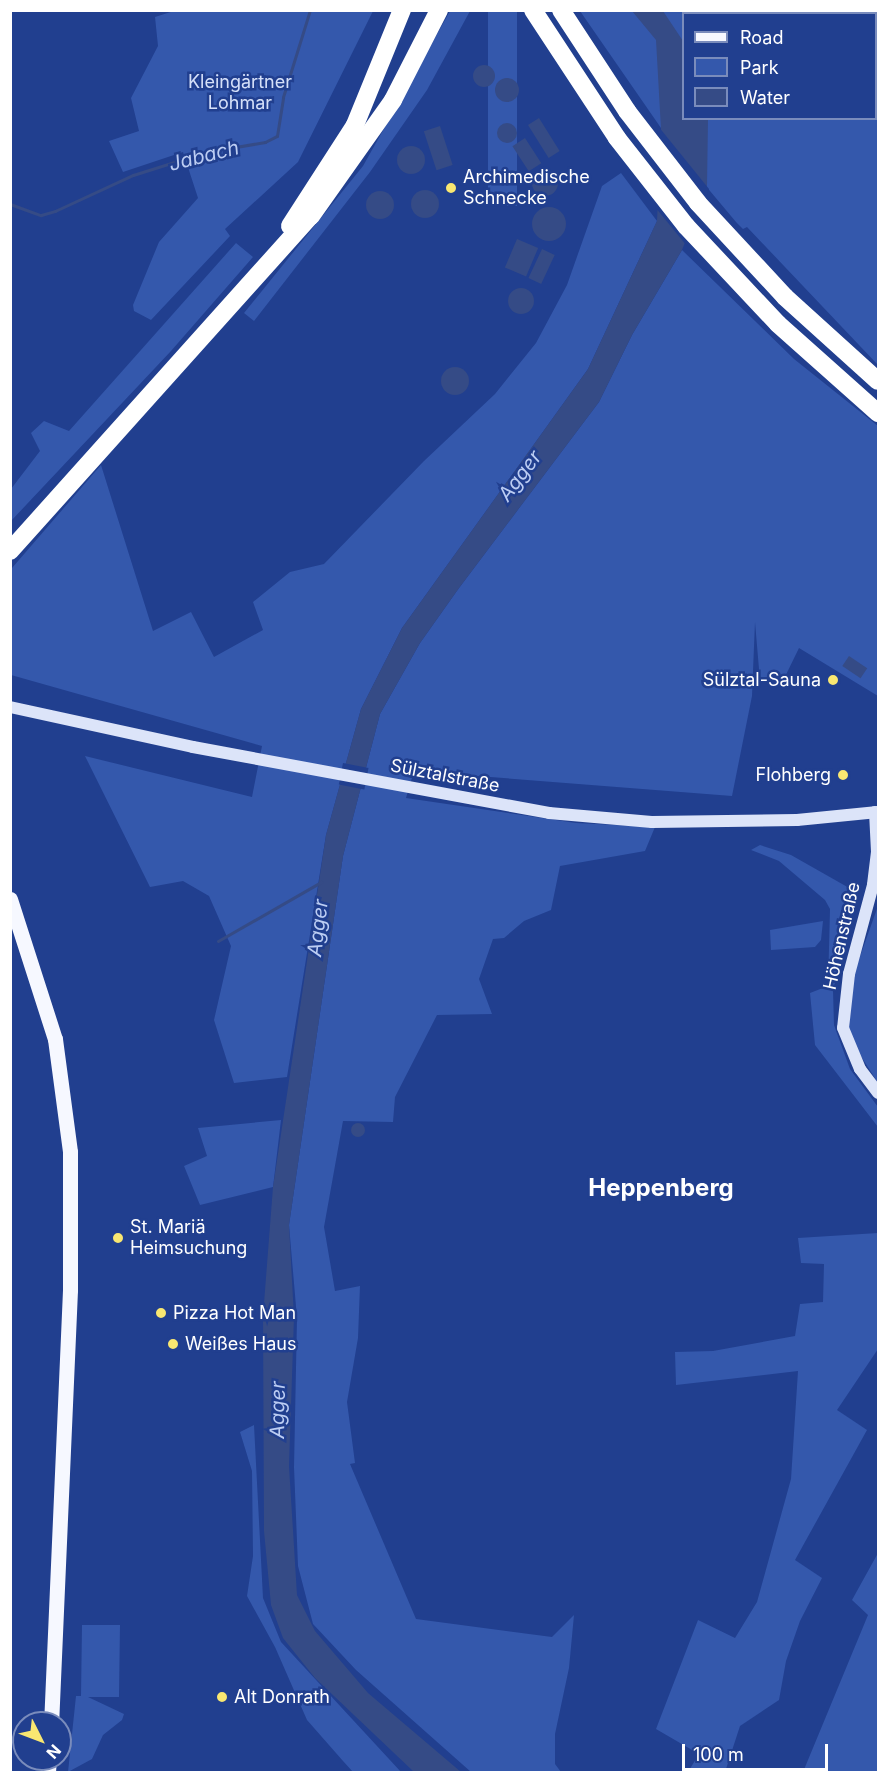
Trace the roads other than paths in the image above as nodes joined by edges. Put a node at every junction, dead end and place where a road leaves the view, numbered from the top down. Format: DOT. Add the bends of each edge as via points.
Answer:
graph roads {
  1 [pos="402,10"];
  2 [pos="439,10"];
  3 [pos="533,10"];
  4 [pos="561,10"];
  5 [pos="275,252"];
  6 [pos="258,272"];
  7 [pos="879,381"];
  8 [pos="879,413"];
  9 [pos="10,533"];
  10 [pos="10,551"];
  11 [pos="10,707"];
  12 [pos="877,812"];
  13 [pos="10,898"];
  14 [pos="879,1093"];
  15 [pos="52,1711"];
  1 -- 5 [label="highway" via="355,125"];
  2 -- 5 [label="highway" via="412,67 373,133"];
  3 -- 8 [label="highway" via="656,190 778,324"];
  4 -- 7 [label="highway" via="627,111 739,250"];
  5 -- 6 [label="highway"];
  6 -- 9 [label="highway"];
  6 -- 10 [label="highway"];
  11 -- 12 [label="main road, Sülztalstraße" via="258,759 549,813 652,822 797,820"];
  12 -- 14 [label="main road, Höhenstraße" via="873,885 849,974 843,1028 860,1069"];
  13 -- 15 [label="main road" via="55,1039 70,1152 70,1290"];
}
